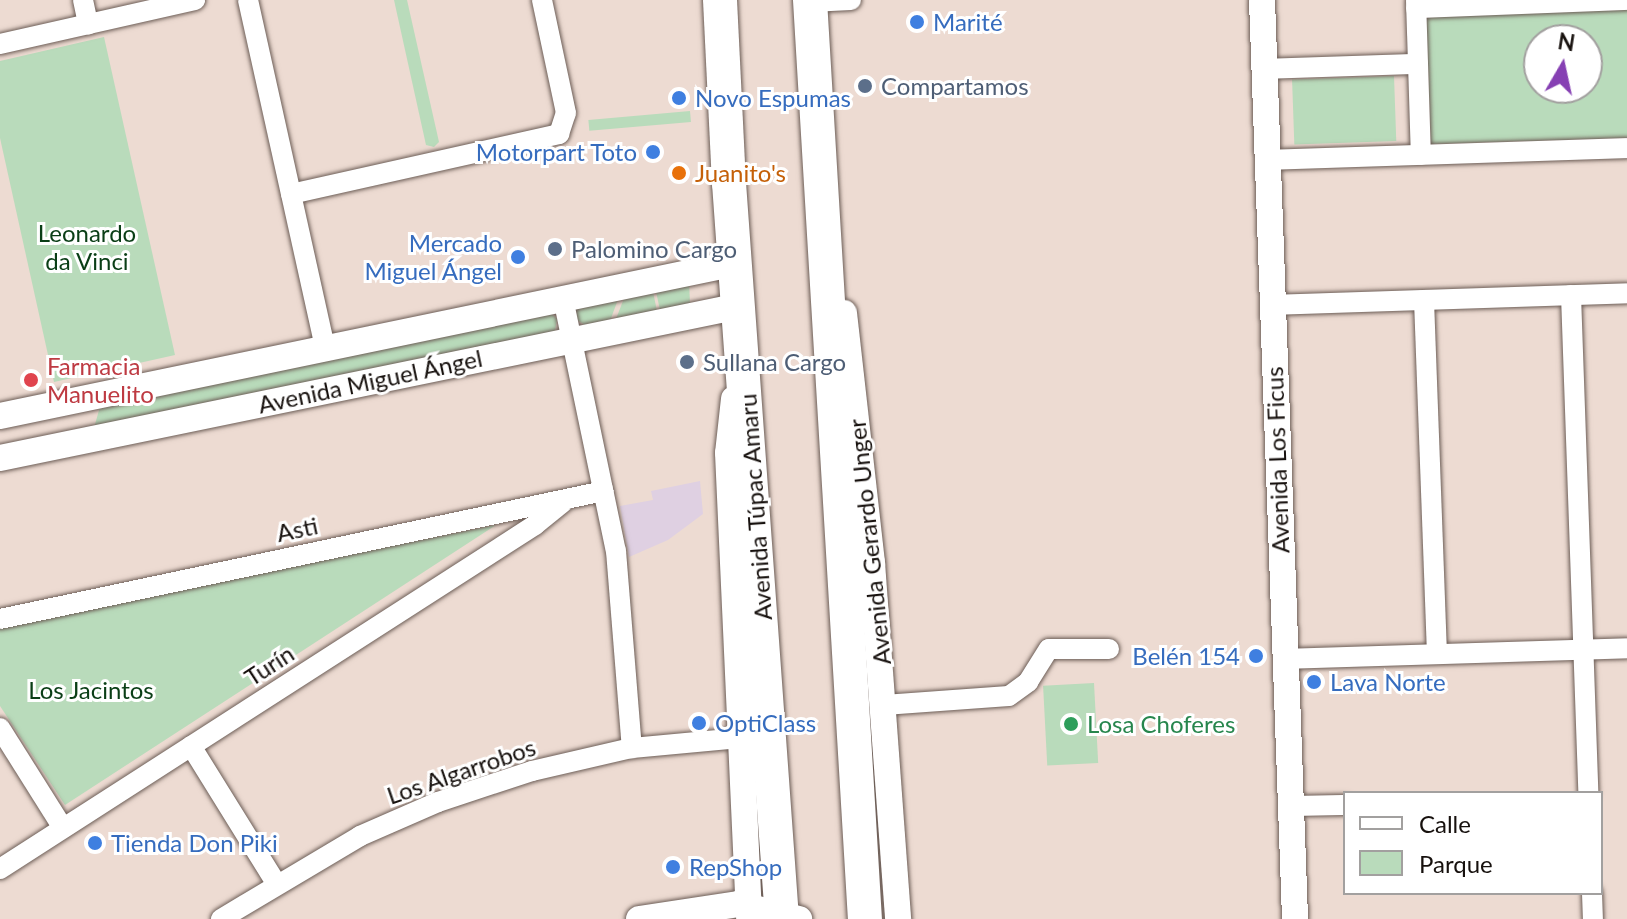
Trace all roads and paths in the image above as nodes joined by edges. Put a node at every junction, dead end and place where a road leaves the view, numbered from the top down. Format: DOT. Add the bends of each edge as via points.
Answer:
graph roads {
  1 [pos="83,0"];
  2 [pos="195,0"];
  3 [pos="248,0"];
  4 [pos="542,0"];
  5 [pos="720,0"];
  6 [pos="851,0"];
  7 [pos="1262,0"];
  8 [pos="1627,0"];
  9 [pos="810,1"];
  10 [pos="1416,4"];
  11 [pos="88,24"];
  12 [pos="0,44"];
  13 [pos="1418,64"];
  14 [pos="1264,69"];
  15 [pos="1627,148"];
  16 [pos="1421,155"];
  17 [pos="1267,160"];
  18 [pos="819,168"];
  19 [pos="291,194"];
  20 [pos="736,263"];
  21 [pos="1627,293"];
  22 [pos="1571,295"];
  23 [pos="563,298"];
  24 [pos="1424,300"];
  25 [pos="1272,305"];
  26 [pos="741,319"];
  27 [pos="571,339"];
  28 [pos="325,347"];
  29 [pos="66,402"];
  30 [pos="0,416"];
  31 [pos="75,442"];
  32 [pos="0,458"];
  33 [pos="604,491"];
  34 [pos="563,502"];
  35 [pos="0,619"];
  36 [pos="1627,648"];
  37 [pos="1109,649"];
  38 [pos="1583,649"];
  39 [pos="1437,654"];
  40 [pos="1284,659"];
  41 [pos="884,705"];
  42 [pos="0,728"];
  43 [pos="740,738"];
  44 [pos="191,746"];
  45 [pos="632,748"];
  46 [pos="1588,791"];
  47 [pos="1343,805"];
  48 [pos="1290,806"];
  49 [pos="63,828"];
  50 [pos="0,869"];
  51 [pos="276,883"];
  52 [pos="1592,895"];
  53 [pos="772,915"];
  54 [pos="221,919"];
  55 [pos="639,919"];
  56 [pos="865,919"];
  57 [pos="898,919"];
  58 [pos="1295,919"];
  59 [pos="1593,919"];
  1 -- 11 [label="street"];
  2 -- 11 [label="street"];
  3 -- 19 [label="street"];
  4 -- 19 [label="street" via="566,113 564,128 553,138"];
  5 -- 20 [label="main road, Avenida Túpac Amaru"];
  6 -- 9 [label="street"];
  7 -- 14 [label="street, Avenida Los Ficus"];
  8 -- 10 [label="street"];
  9 -- 18 [label="main road"];
  10 -- 13 [label="street"];
  11 -- 12 [label="street"];
  13 -- 14 [label="street"];
  13 -- 16 [label="street"];
  14 -- 17 [label="street, Avenida Los Ficus"];
  15 -- 16 [label="street"];
  16 -- 17 [label="street"];
  17 -- 25 [label="street, Avenida Los Ficus"];
  18 -- 41 [label="street, Avenida Gerardo Unger" via="835,234 863,465"];
  18 -- 56 [label="main road"];
  19 -- 28 [label="street"];
  20 -- 23 [label="street, Avenida Miguel Ángel"];
  20 -- 26 [label="main road, Avenida Túpac Amaru"];
  21 -- 22 [label="street"];
  22 -- 24 [label="street"];
  22 -- 38 [label="street"];
  23 -- 27 [label="street"];
  23 -- 28 [label="street, Avenida Miguel Ángel"];
  24 -- 25 [label="street"];
  24 -- 39 [label="street"];
  25 -- 40 [label="street, Avenida Los Ficus"];
  26 -- 27 [label="street, Avenida Miguel Ángel"];
  26 -- 43 [label="street" via="728,453"];
  26 -- 53 [label="main road, Avenida Túpac Amaru"];
  27 -- 31 [label="street, Avenida Miguel Ángel"];
  27 -- 33 [label="street"];
  28 -- 29 [label="street, Avenida Miguel Ángel"];
  29 -- 30 [label="street, Avenida Miguel Ángel"];
  29 -- 31 [label="street"];
  31 -- 32 [label="street, Avenida Miguel Ángel"];
  33 -- 34 [label="street, Asti"];
  33 -- 45 [label="street" via="618,571"];
  34 -- 35 [label="street, Asti"];
  34 -- 44 [label="street, Turín"];
  36 -- 38 [label="street"];
  37 -- 41 [label="street" via="1049,649 1028,682 1009,696"];
  38 -- 39 [label="street"];
  38 -- 46 [label="street"];
  39 -- 40 [label="street"];
  40 -- 48 [label="street, Avenida Los Ficus"];
  41 -- 57 [label="street, Avenida Gerardo Unger"];
  42 -- 49 [label="street"];
  43 -- 45 [label="street, Los Algarrobos"];
  43 -- 53 [label="street"];
  44 -- 49 [label="street, Turín"];
  44 -- 51 [label="street"];
  45 -- 51 [label="street, Los Algarrobos" via="532,771 438,802 360,836"];
  47 -- 48 [label="street"];
  48 -- 58 [label="street, Avenida Los Ficus"];
  49 -- 50 [label="street, Turín"];
  51 -- 54 [label="street, Los Algarrobos"];
  52 -- 59 [label="street"];
  53 -- 55 [label="street" via="692,908"];
}
